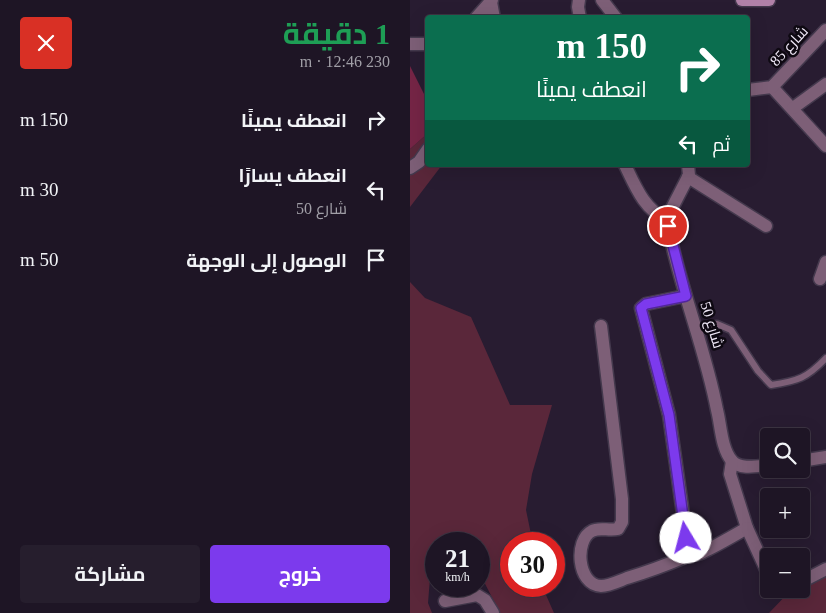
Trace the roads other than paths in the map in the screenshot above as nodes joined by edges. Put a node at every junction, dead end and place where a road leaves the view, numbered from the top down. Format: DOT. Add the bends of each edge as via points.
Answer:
graph roads {
  1 [pos="579,0"];
  2 [pos="602,0"];
  3 [pos="742,0"];
  4 [pos="769,0"];
  5 [pos="491,1"];
  6 [pos="479,15"];
  7 [pos="493,15"];
  8 [pos="579,15"];
  9 [pos="614,15"];
  10 [pos="826,30"];
  11 [pos="410,44"];
  12 [pos="425,44"];
  13 [pos="826,84"];
  14 [pos="772,86"];
  15 [pos="750,90"];
  16 [pos="793,108"];
  17 [pos="826,146"];
  18 [pos="425,153"];
  19 [pos="626,167"];
  20 [pos="410,168"];
  21 [pos="688,171"];
  22 [pos="668,221"];
  23 [pos="766,226"];
  24 [pos="826,262"];
  25 [pos="820,279"];
  26 [pos="686,296"];
  27 [pos="601,326"];
  28 [pos="695,328"];
  29 [pos="826,358"];
  30 [pos="826,457"];
  31 [pos="810,460"];
  32 [pos="732,461"];
  33 [pos="760,465"];
  34 [pos="747,528"];
  35 [pos="689,556"];
  36 [pos="760,556"];
  37 [pos="826,568"];
  38 [pos="810,577"];
  39 [pos="445,601"];
  40 [pos="493,613"];
  1 -- 8 [label="street"];
  2 -- 9 [label="street"];
  3 -- 4 [label="main road"];
  5 -- 6 [label="street"];
  5 -- 7 [label="street"];
  10 -- 14 [label="street, شارع 85"];
  11 -- 12 [label="street"];
  13 -- 16 [label="street"];
  14 -- 15 [label="street, شارع 85"];
  14 -- 16 [label="street"];
  16 -- 17 [label="street"];
  18 -- 20 [label="street"];
  19 -- 22 [label="street" via="646,206"];
  21 -- 22 [label="street"];
  21 -- 23 [label="street"];
  22 -- 26 [label="street, شارع 50"];
  24 -- 25 [label="street"];
  26 -- 28 [label="street, شارع 50"];
  26 -- 35 [label="street" via="646,304 641,308 669,415"];
  27 -- 35 [label="street" via="619,469 622,522 618,529 597,529 585,536 583,574 593,584 602,586"];
  28 -- 29 [label="lane" via="717,324 731,330 771,385 794,382 814,371"];
  28 -- 32 [label="street, شارع 50" via="711,378 724,443"];
  30 -- 31 [label="street"];
  32 -- 33 [label="street" via="745,466"];
  32 -- 34 [label="street, شارع 50" via="730,474"];
  34 -- 35 [label="street" via="701,554"];
  34 -- 36 [label="street, شارع 50"];
  37 -- 38 [label="street"];
  39 -- 40 [label="street" via="477,595 485,600"];
}
